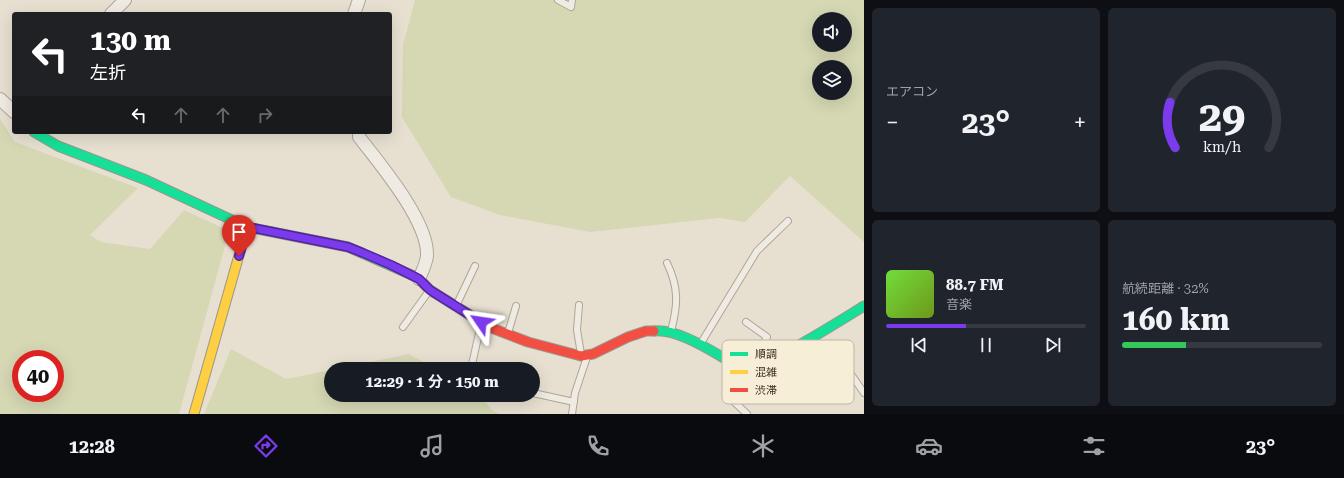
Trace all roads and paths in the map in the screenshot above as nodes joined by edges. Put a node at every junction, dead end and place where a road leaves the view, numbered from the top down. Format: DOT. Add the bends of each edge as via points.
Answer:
graph roads {
  1 [pos="125,0"];
  2 [pos="359,0"];
  3 [pos="558,0"];
  4 [pos="572,0"];
  5 [pos="113,12"];
  6 [pos="355,12"];
  7 [pos="0,99"];
  8 [pos="12,110"];
  9 [pos="37,134"];
  10 [pos="359,134"];
  11 [pos="788,222"];
  12 [pos="248,227"];
  13 [pos="667,263"];
  14 [pos="475,266"];
  15 [pos="419,279"];
  16 [pos="430,290"];
  17 [pos="579,304"];
  18 [pos="456,306"];
  19 [pos="516,306"];
  20 [pos="864,306"];
  21 [pos="481,322"];
  22 [pos="746,322"];
  23 [pos="403,327"];
  24 [pos="671,333"];
  25 [pos="508,334"];
  26 [pos="765,340"];
  27 [pos="806,340"];
  28 [pos="700,344"];
  29 [pos="722,355"];
  30 [pos="584,356"];
  31 [pos="472,362"];
  32 [pos="854,379"];
  33 [pos="864,393"];
  34 [pos="540,395"];
  35 [pos="574,402"];
  36 [pos="736,404"];
  37 [pos="194,414"];
  38 [pos="572,414"];
  39 [pos="747,414"];
  1 -- 5 [label="street"];
  2 -- 6 [label="street"];
  3 -- 4 [label="lane" via="571,7"];
  7 -- 8 [label="street"];
  9 -- 12 [label="street" via="58,146 146,180"];
  10 -- 15 [label="street" via="407,202 422,235 427,257"];
  11 -- 28 [label="lane" via="757,251"];
  12 -- 15 [label="street" via="348,247"];
  12 -- 37 [label="street"];
  13 -- 24 [label="lane" via="675,279 677,291 676,315"];
  14 -- 18 [label="lane"];
  15 -- 16 [label="street"];
  16 -- 18 [label="street"];
  16 -- 23 [label="lane"];
  17 -- 30 [label="lane" via="577,330"];
  18 -- 21 [label="street"];
  19 -- 25 [label="lane"];
  20 -- 27 [label="street"];
  21 -- 25 [label="street"];
  21 -- 31 [label="lane"];
  22 -- 26 [label="lane" via="767,337"];
  24 -- 28 [label="street"];
  24 -- 30 [label="street" via="662,330 646,331"];
  25 -- 30 [label="street" via="528,342"];
  28 -- 29 [label="street"];
  30 -- 35 [label="lane"];
  32 -- 33 [label="lane"];
  34 -- 35 [label="lane"];
  35 -- 38 [label="lane"];
  36 -- 39 [label="lane"];
}
